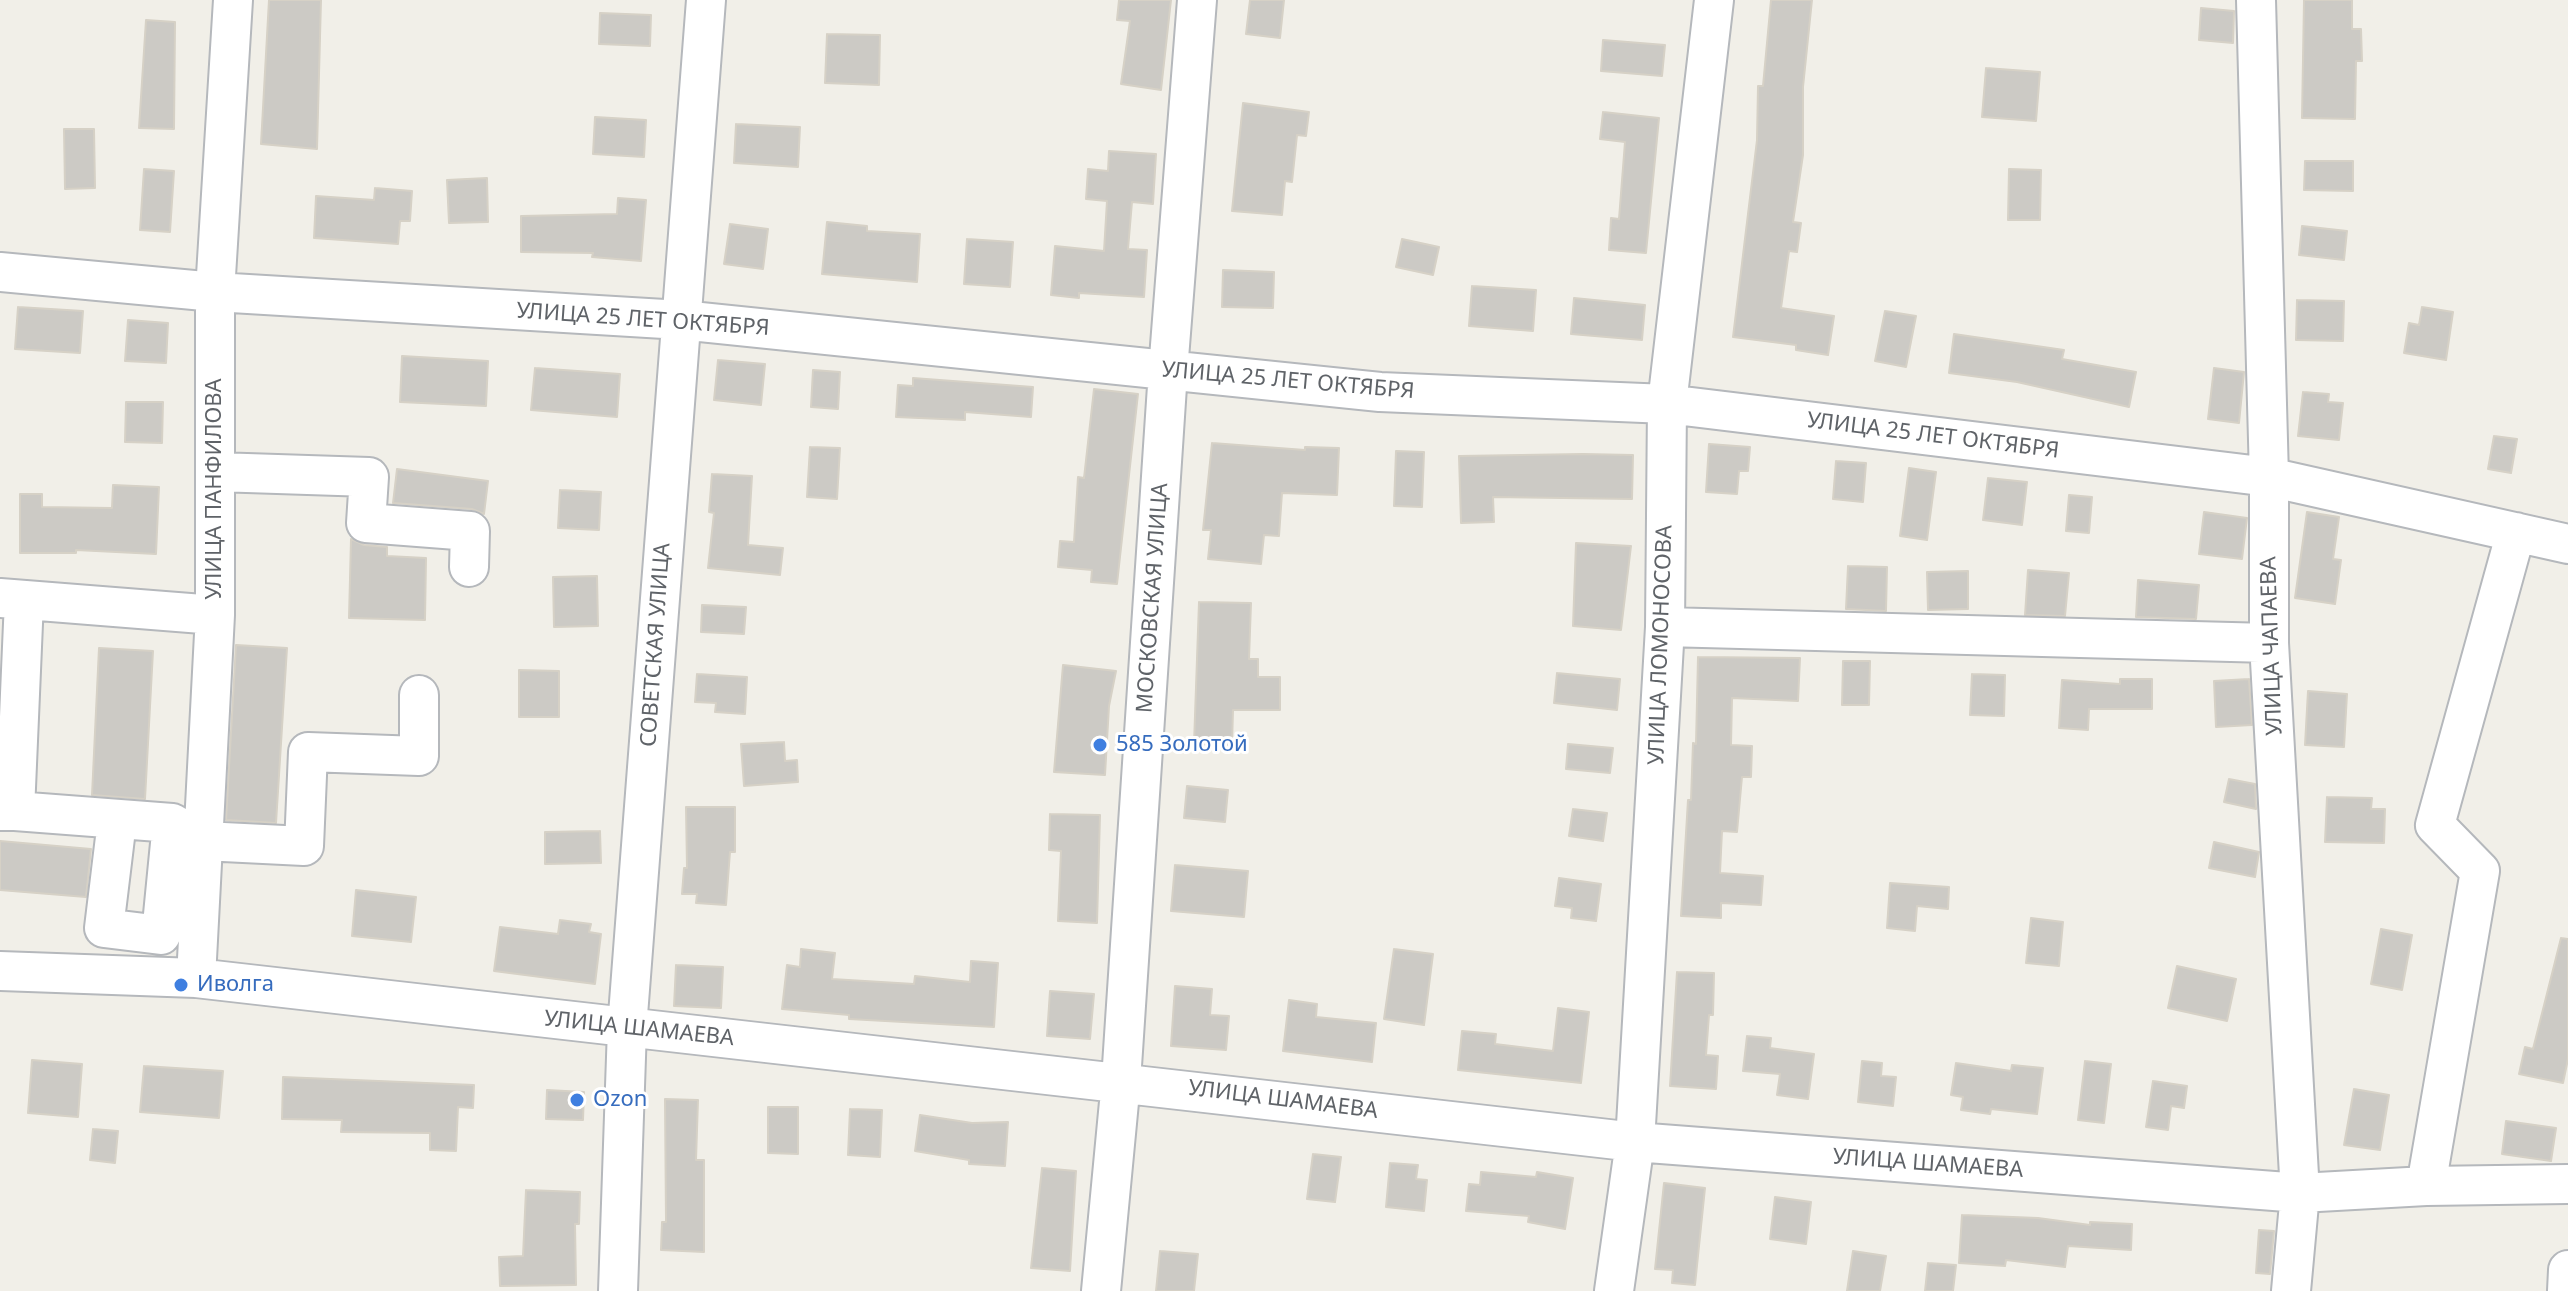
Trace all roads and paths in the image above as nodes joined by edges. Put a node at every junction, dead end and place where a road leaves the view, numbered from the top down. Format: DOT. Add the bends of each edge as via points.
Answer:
graph roads {
  1 [pos="233,0"];
  2 [pos="706,0"];
  3 [pos="1197,0"];
  4 [pos="1714,0"];
  5 [pos="2256,0"];
  6 [pos="0,272"];
  7 [pos="215,292"];
  8 [pos="681,320"];
  9 [pos="1168,371"];
  10 [pos="1667,404"];
  11 [pos="216,472"];
  12 [pos="2269,477"];
  13 [pos="2516,532"];
  14 [pos="2568,544"];
  15 [pos="469,567"];
  16 [pos="12,599"];
  17 [pos="215,615"];
  18 [pos="1665,627"];
  19 [pos="2269,643"];
  20 [pos="419,695"];
  21 [pos="7,811"];
  22 [pos="117,821"];
  23 [pos="187,832"];
  24 [pos="0,971"];
  25 [pos="196,978"];
  26 [pos="627,1028"];
  27 [pos="1121,1081"];
  28 [pos="1635,1142"];
  29 [pos="2568,1184"];
  30 [pos="2426,1186"];
  31 [pos="2300,1193"];
  32 [pos="2568,1270"];
  33 [pos="618,1291"];
  34 [pos="1101,1291"];
  35 [pos="1614,1291"];
  36 [pos="2291,1291"];
  37 [pos="2567,1291"];
  1 -- 7 [label="street, УЛИЦА ПАНФИЛОВА"];
  2 -- 8 [label="street, СОВЕТСКАЯ УЛИЦА"];
  3 -- 9 [label="street, МОСКОВСКАЯ УЛИЦА"];
  4 -- 10 [label="street, УЛИЦА ЛОМОНОСОВА"];
  5 -- 12 [label="street, УЛИЦА ЧАПАЕВА"];
  6 -- 7 [label="street, УЛИЦА 25 ЛЕТ ОКТЯБРЯ"];
  7 -- 8 [label="street, УЛИЦА 25 ЛЕТ ОКТЯБРЯ"];
  7 -- 11 [label="street, УЛИЦА ПАНФИЛОВА"];
  8 -- 9 [label="street, УЛИЦА 25 ЛЕТ ОКТЯБРЯ"];
  8 -- 26 [label="street, СОВЕТСКАЯ УЛИЦА"];
  9 -- 10 [label="street, УЛИЦА 25 ЛЕТ ОКТЯБРЯ" via="1380,392"];
  9 -- 27 [label="street, МОСКОВСКАЯ УЛИЦА"];
  10 -- 12 [label="street, УЛИЦА 25 ЛЕТ ОКТЯБРЯ"];
  10 -- 18 [label="street, УЛИЦА ЛОМОНОСОВА"];
  11 -- 15 [label="street" via="369,477 366,523 470,531"];
  11 -- 17 [label="street, УЛИЦА ПАНФИЛОВА"];
  12 -- 13 [label="street, УЛИЦА 25 ЛЕТ ОКТЯБРЯ"];
  12 -- 19 [label="street, УЛИЦА ЧАПАЕВА"];
  13 -- 14 [label="street, УЛИЦА 25 ЛЕТ ОКТЯБРЯ"];
  13 -- 30 [label="street" via="2435,825 2480,871"];
  16 -- 17 [label="street"];
  16 -- 21 [label="street"];
  17 -- 23 [label="street, УЛИЦА ПАНФИЛОВА"];
  18 -- 19 [label="street"];
  18 -- 28 [label="street, УЛИЦА ЛОМОНОСОВА"];
  19 -- 31 [label="street, УЛИЦА ЧАПАЕВА"];
  20 -- 23 [label="street" via="419,756 308,752 304,846"];
  21 -- 22 [label="street"];
  22 -- 23 [label="street"];
  22 -- 23 [label="street" via="104,928 161,935"];
  23 -- 25 [label="street, УЛИЦА ПАНФИЛОВА"];
  24 -- 25 [label="street, УЛИЦА ШАМАЕВА"];
  25 -- 26 [label="street, УЛИЦА ШАМАЕВА"];
  26 -- 27 [label="street, УЛИЦА ШАМАЕВА"];
  26 -- 33 [label="street, СОВЕТСКАЯ УЛИЦА"];
  27 -- 28 [label="street, УЛИЦА ШАМАЕВА"];
  27 -- 34 [label="street, МОСКОВСКАЯ УЛИЦА"];
  28 -- 31 [label="street, УЛИЦА ШАМАЕВА"];
  28 -- 35 [label="street, УЛИЦА ЛОМОНОСОВА"];
  29 -- 30 [label="street, УЛИЦА ШАМАЕВА"];
  30 -- 31 [label="street, УЛИЦА ШАМАЕВА"];
  31 -- 36 [label="street, УЛИЦА ЧАПАЕВА"];
  32 -- 37 [label="street"];
}
